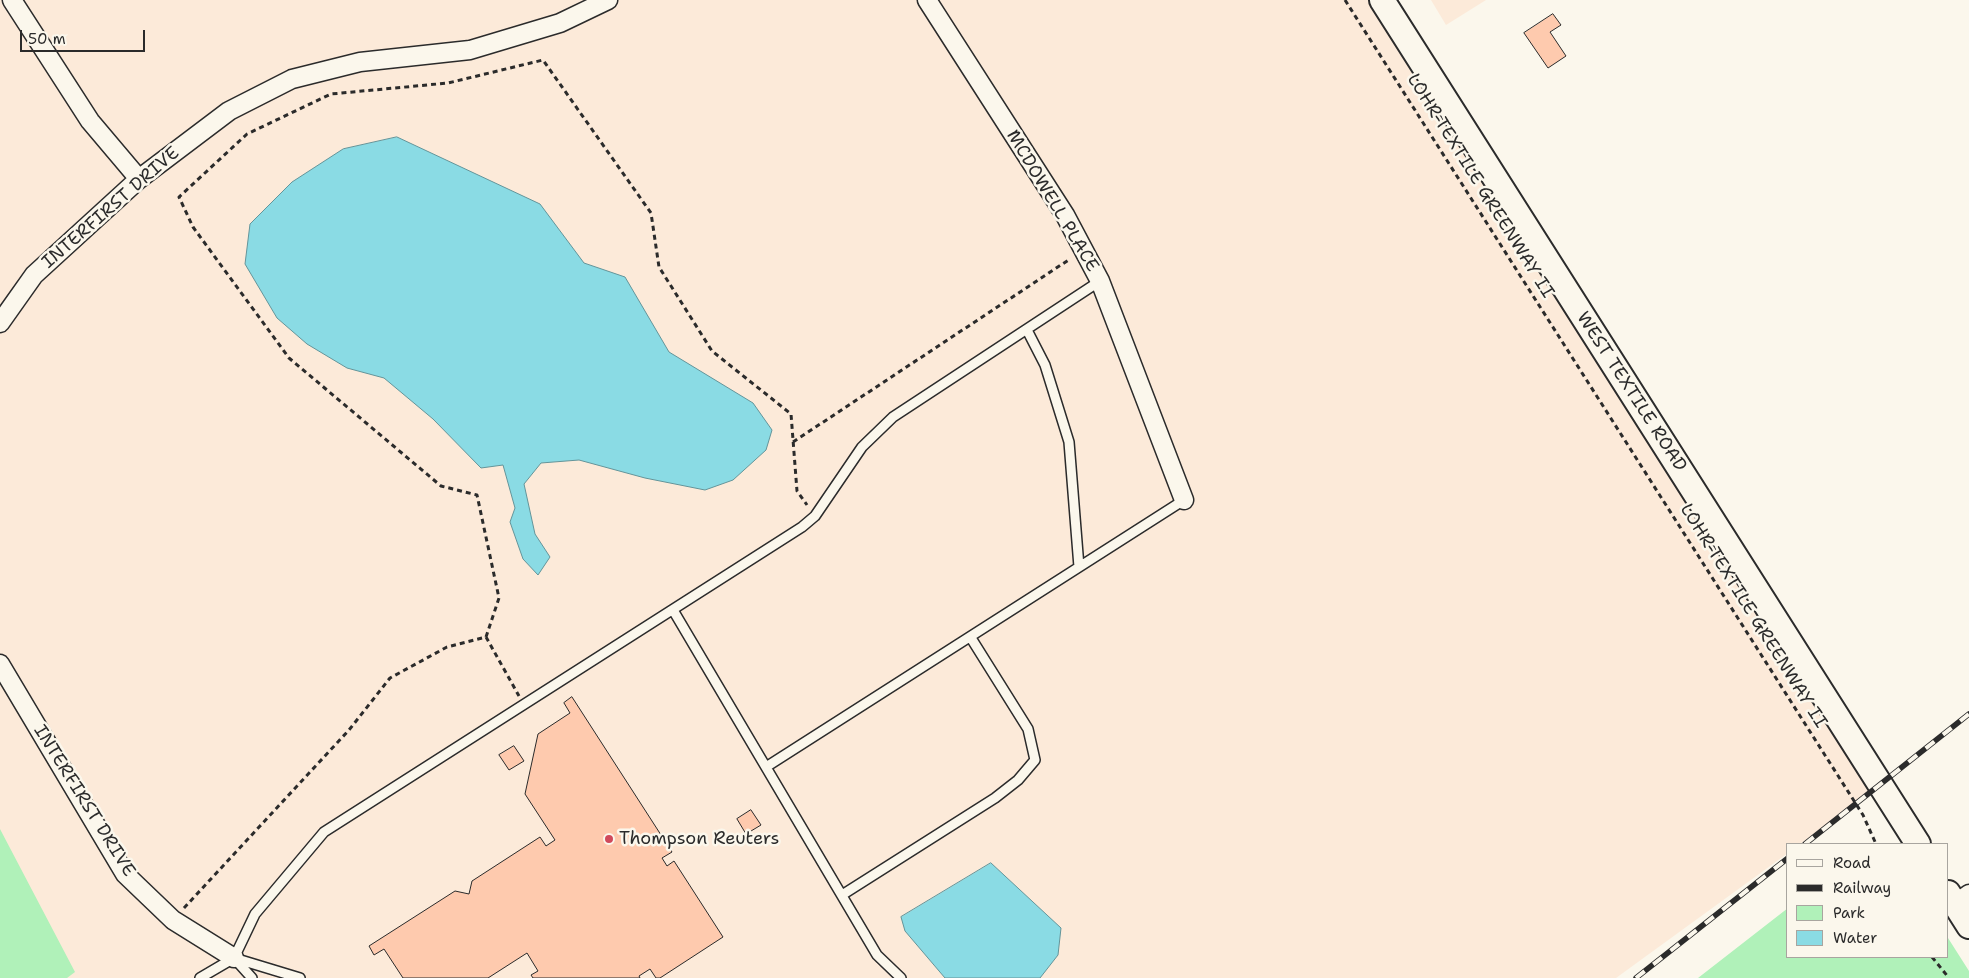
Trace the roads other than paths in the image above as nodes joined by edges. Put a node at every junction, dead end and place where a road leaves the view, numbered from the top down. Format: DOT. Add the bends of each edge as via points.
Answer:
graph roads {
  1 [pos="12,0"];
  2 [pos="608,0"];
  3 [pos="926,0"];
  4 [pos="1382,0"];
  5 [pos="139,179"];
  6 [pos="1100,281"];
  7 [pos="0,324"];
  8 [pos="1028,330"];
  9 [pos="1184,500"];
  10 [pos="1079,567"];
  11 [pos="673,610"];
  12 [pos="971,638"];
  13 [pos="0,664"];
  14 [pos="766,767"];
  15 [pos="1917,843"];
  16 [pos="842,895"];
  17 [pos="1957,897"];
  18 [pos="1969,926"];
  19 [pos="234,958"];
  20 [pos="200,978"];
  21 [pos="252,978"];
  22 [pos="300,978"];
  23 [pos="900,978"];
  1 -- 5 [label="street" via="90,121"];
  2 -- 5 [label="street, INTERFIRST DRIVE" via="560,24 470,50 360,62 292,79 229,111"];
  3 -- 6 [label="street, MCDOWELL PLACE" via="1065,214"];
  4 -- 15 [label="main road, WEST TEXTILE ROAD"];
  5 -- 7 [label="street, INTERFIRST DRIVE" via="34,275"];
  6 -- 8 [label="lane"];
  6 -- 9 [label="street, MCDOWELL PLACE"];
  8 -- 10 [label="lane" via="1045,364 1069,442"];
  8 -- 11 [label="lane" via="893,417 862,447 816,516"];
  9 -- 10 [label="lane"];
  10 -- 12 [label="lane"];
  11 -- 14 [label="lane"];
  11 -- 19 [label="lane" via="324,832 255,914"];
  12 -- 14 [label="lane"];
  12 -- 16 [label="lane" via="1028,729 1035,760 1018,780 995,798"];
  13 -- 19 [label="street, INTERFIRST DRIVE" via="125,874 173,920"];
  14 -- 16 [label="lane"];
  16 -- 23 [label="lane" via="878,955"];
  17 -- 18 [label="main road"];
  19 -- 20 [label="lane"];
  19 -- 21 [label="lane"];
  19 -- 22 [label="lane"];
}
